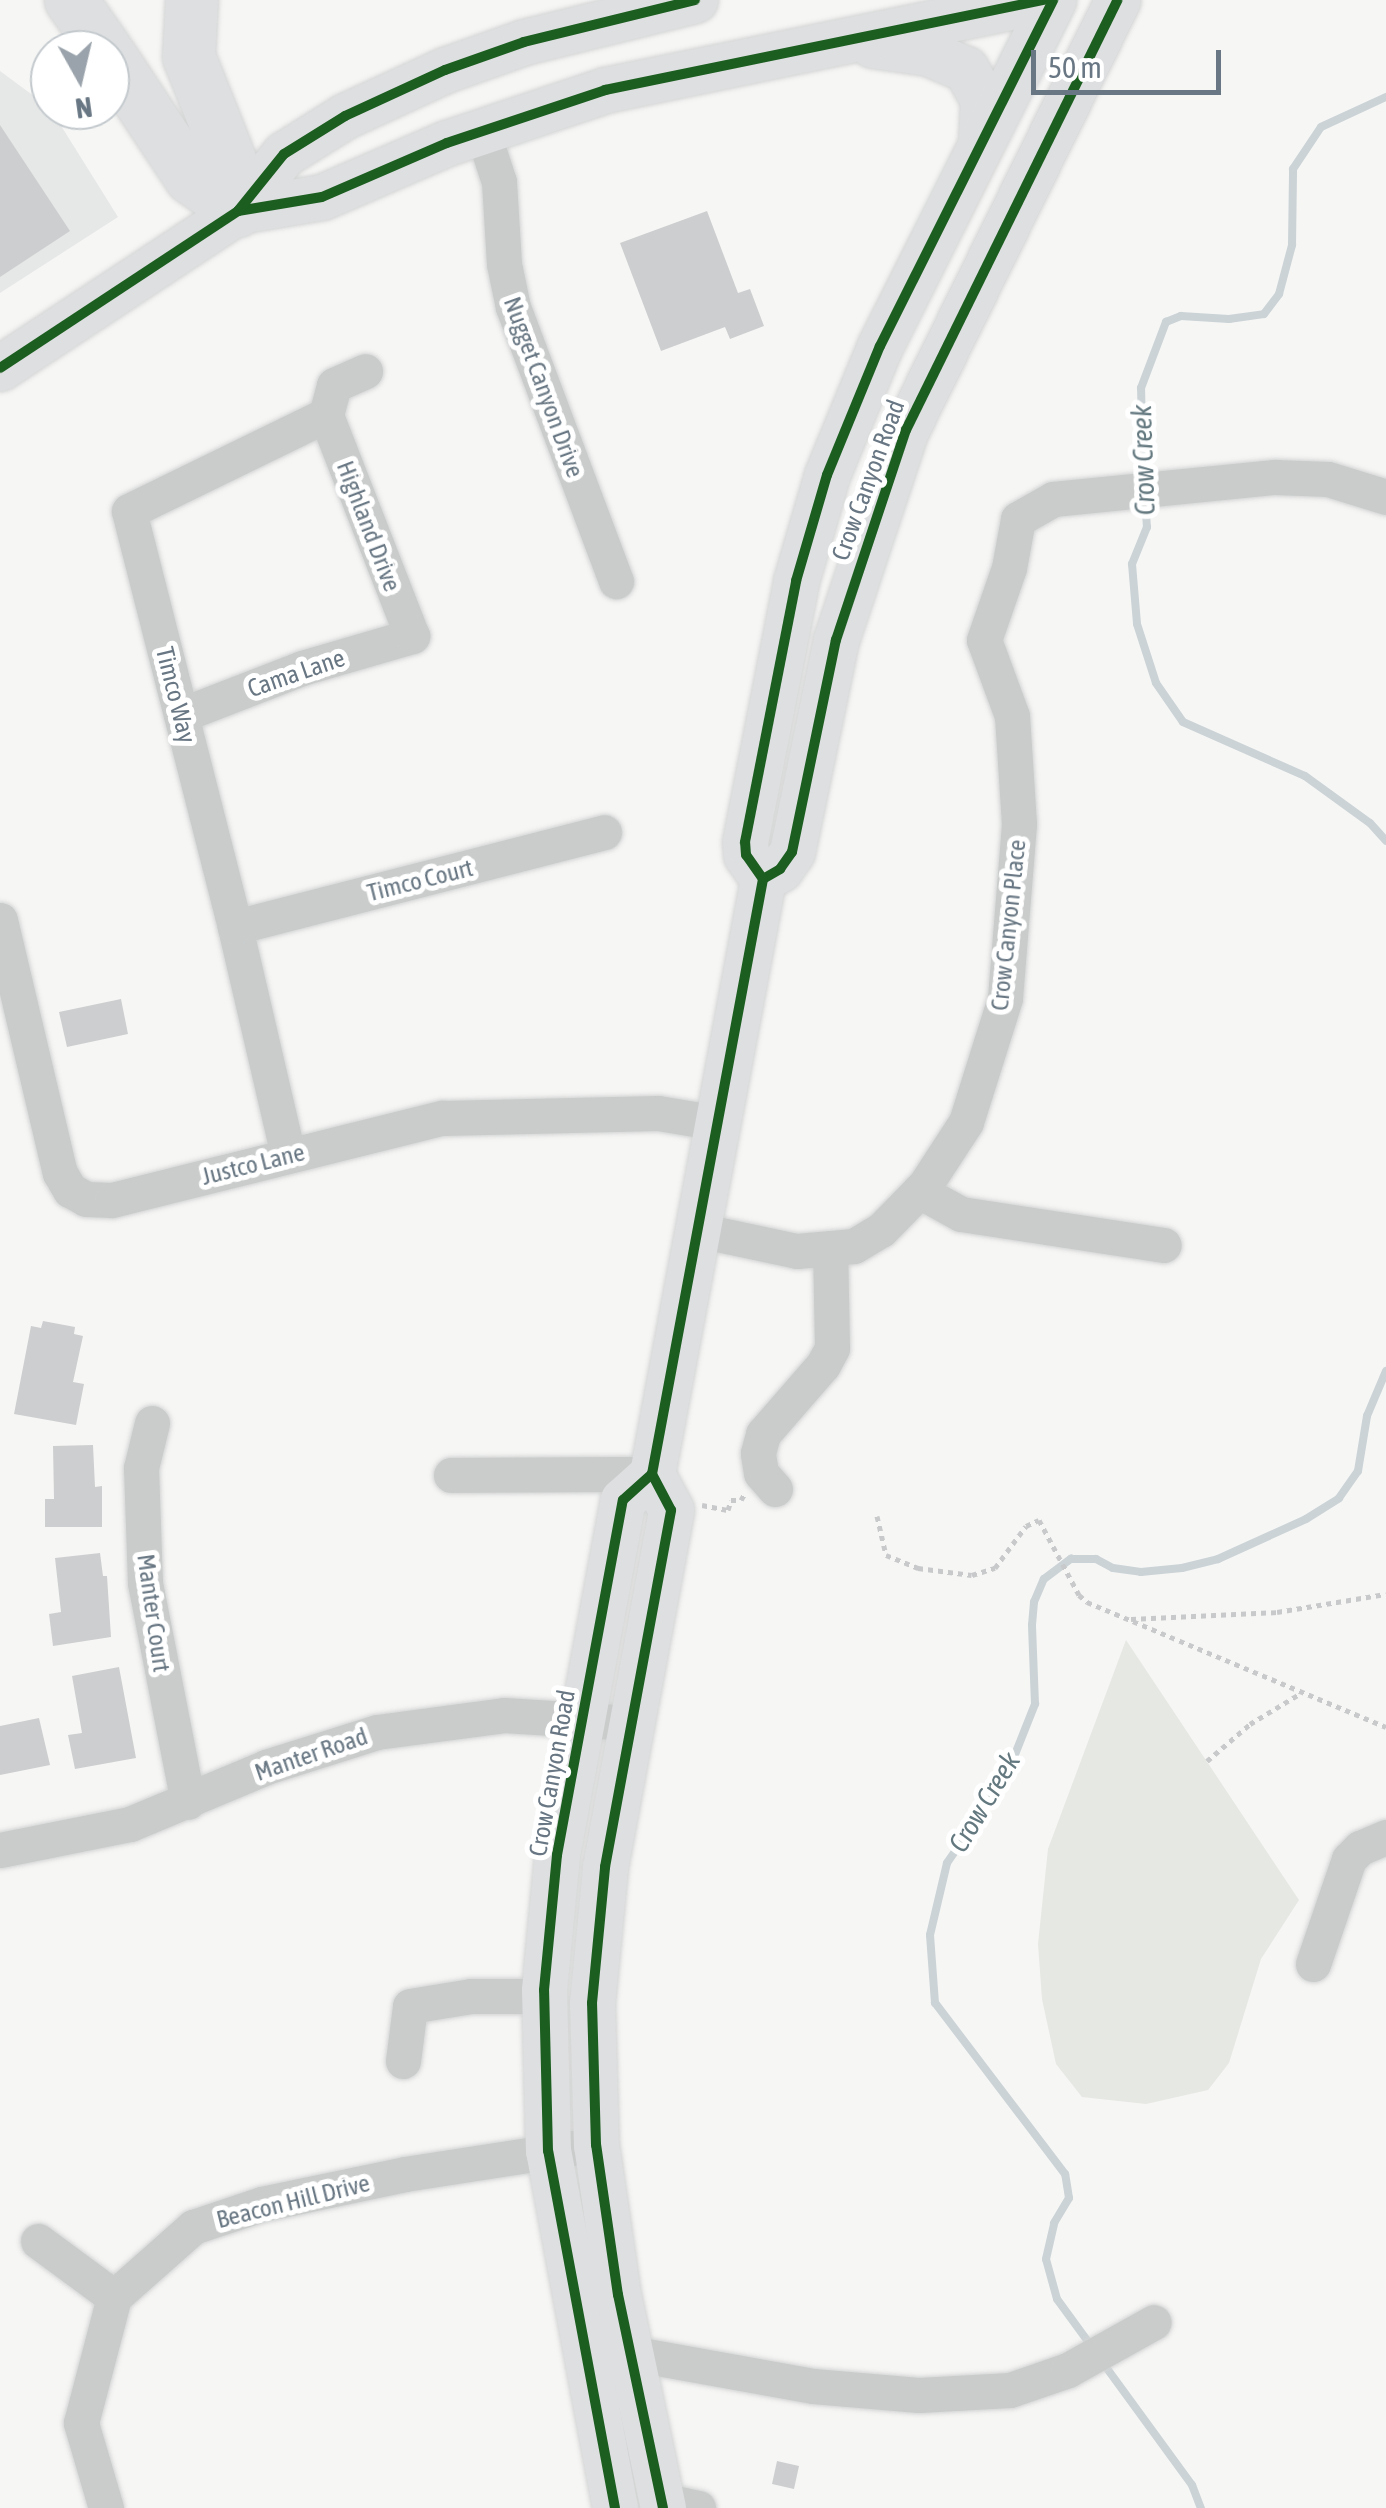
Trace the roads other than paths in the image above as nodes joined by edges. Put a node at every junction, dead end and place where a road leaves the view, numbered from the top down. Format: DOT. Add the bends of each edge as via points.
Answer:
graph roads {
  1 [pos="71,0"];
  2 [pos="192,0"];
  3 [pos="694,0"];
  4 [pos="1044,0"];
  5 [pos="1053,0"];
  6 [pos="1118,0"];
  7 [pos="92,30"];
  8 [pos="840,41"];
  9 [pos="130,86"];
  10 [pos="482,130"];
  11 [pos="980,143"];
  12 [pos="238,210"];
  13 [pos="0,368"];
  14 [pos="365,371"];
  15 [pos="326,415"];
  16 [pos="1386,497"];
  17 [pos="616,582"];
  18 [pos="412,636"];
  19 [pos="181,715"];
  20 [pos="604,832"];
  21 [pos="763,880"];
  22 [pos="0,920"];
  23 [pos="235,927"];
  24 [pos="718,1123"];
  25 [pos="288,1155"];
  26 [pos="918,1192"];
  27 [pos="698,1230"];
  28 [pos="1164,1245"];
  29 [pos="830,1248"];
  30 [pos="152,1423"];
  31 [pos="451,1474"];
  32 [pos="768,1481"];
  33 [pos="659,1486"];
  34 [pos="582,1716"];
  35 [pos="632,1723"];
  36 [pos="188,1802"];
  37 [pos="1386,1837"];
  38 [pos="0,1850"];
  39 [pos="1313,1964"];
  40 [pos="544,1996"];
  41 [pos="402,2062"];
  42 [pos="596,2146"];
  43 [pos="548,2150"];
  44 [pos="38,2241"];
  45 [pos="114,2297"];
  46 [pos="1125,2340"];
  47 [pos="630,2353"];
  48 [pos="674,2505"];
  49 [pos="106,2508"];
  50 [pos="616,2508"];
  1 -- 7 [label="highway"];
  2 -- 12 [label="highway" via="189,57 234,170"];
  3 -- 12 [label="main road" via="549,34 382,98 284,154"];
  4 -- 8 [label="main road"];
  5 -- 11 [label="main road, Crow Canyon Road"];
  6 -- 21 [label="main road, Crow Canyon Road" via="901,442 836,640 792,852"];
  8 -- 10 [label="main road" via="605,90"];
  8 -- 11 [label="main road" via="928,53 966,69 983,100"];
  9 -- 12 [label="highway" via="191,178"];
  10 -- 12 [label="main road" via="322,196"];
  10 -- 17 [label="street, Nugget Canyon Drive" via="499,182 513,307"];
  11 -- 21 [label="main road, Crow Canyon Road" via="880,346 814,514 745,842"];
  12 -- 13 [label="main road"];
  14 -- 15 [label="street" via="334,385"];
  15 -- 18 [label="street, Highland Drive"];
  15 -- 19 [label="street, Timco Way" via="129,511"];
  16 -- 26 [label="street, Crow Canyon Place" via="1313,476 1072,496 1033,507 1018,519 984,640 1012,716 1018,806 1005,998 966,1122"];
  18 -- 19 [label="street, Cama Lane" via="302,668"];
  19 -- 23 [label="street, Timco Way"];
  20 -- 23 [label="street, Timco Court"];
  21 -- 24 [label="main road, Crow Canyon Road"];
  22 -- 25 [label="street, Justco Lane" via="60,1173 70,1190 95,1202 112,1200"];
  23 -- 25 [label="street, Timco Way"];
  24 -- 25 [label="street, Justco Lane" via="650,1112 472,1116"];
  24 -- 27 [label="main road, Crow Canyon Road"];
  26 -- 28 [label="street" via="961,1214"];
  26 -- 29 [label="street, Crow Canyon Place" via="882,1230 854,1246"];
  27 -- 29 [label="street, Crow Canyon Place" via="797,1250"];
  27 -- 33 [label="main road, Crow Canyon Road"];
  29 -- 32 [label="street" via="832,1348 763,1434 758,1453"];
  30 -- 36 [label="street, Manter Court" via="141,1468 145,1583"];
  31 -- 33 [label="street"];
  33 -- 34 [label="main road, Crow Canyon Road" via="623,1500"];
  33 -- 35 [label="main road, Crow Canyon Road" via="671,1510"];
  34 -- 35 [label="street, Manter Road"];
  34 -- 36 [label="street, Manter Road" via="504,1714 377,1732"];
  34 -- 40 [label="main road, Crow Canyon Road" via="554,1882"];
  35 -- 42 [label="main road, Crow Canyon Road" via="595,1948"];
  36 -- 38 [label="street, Manter Road" via="130,1824"];
  37 -- 39 [label="street" via="1349,1859"];
  40 -- 41 [label="street" via="471,1996 410,2006"];
  40 -- 43 [label="main road, Crow Canyon Road"];
  42 -- 43 [label="street, Beacon Hill Drive"];
  42 -- 47 [label="main road, Crow Canyon Road"];
  43 -- 45 [label="street, Beacon Hill Drive" via="244,2209 193,2227"];
  43 -- 50 [label="main road, Crow Canyon Road"];
  44 -- 45 [label="street"];
  45 -- 49 [label="street" via="80,2423"];
  46 -- 47 [label="street" via="1010,2390 919,2395 814,2386"];
  47 -- 48 [label="main road, Crow Canyon Road"];
}
